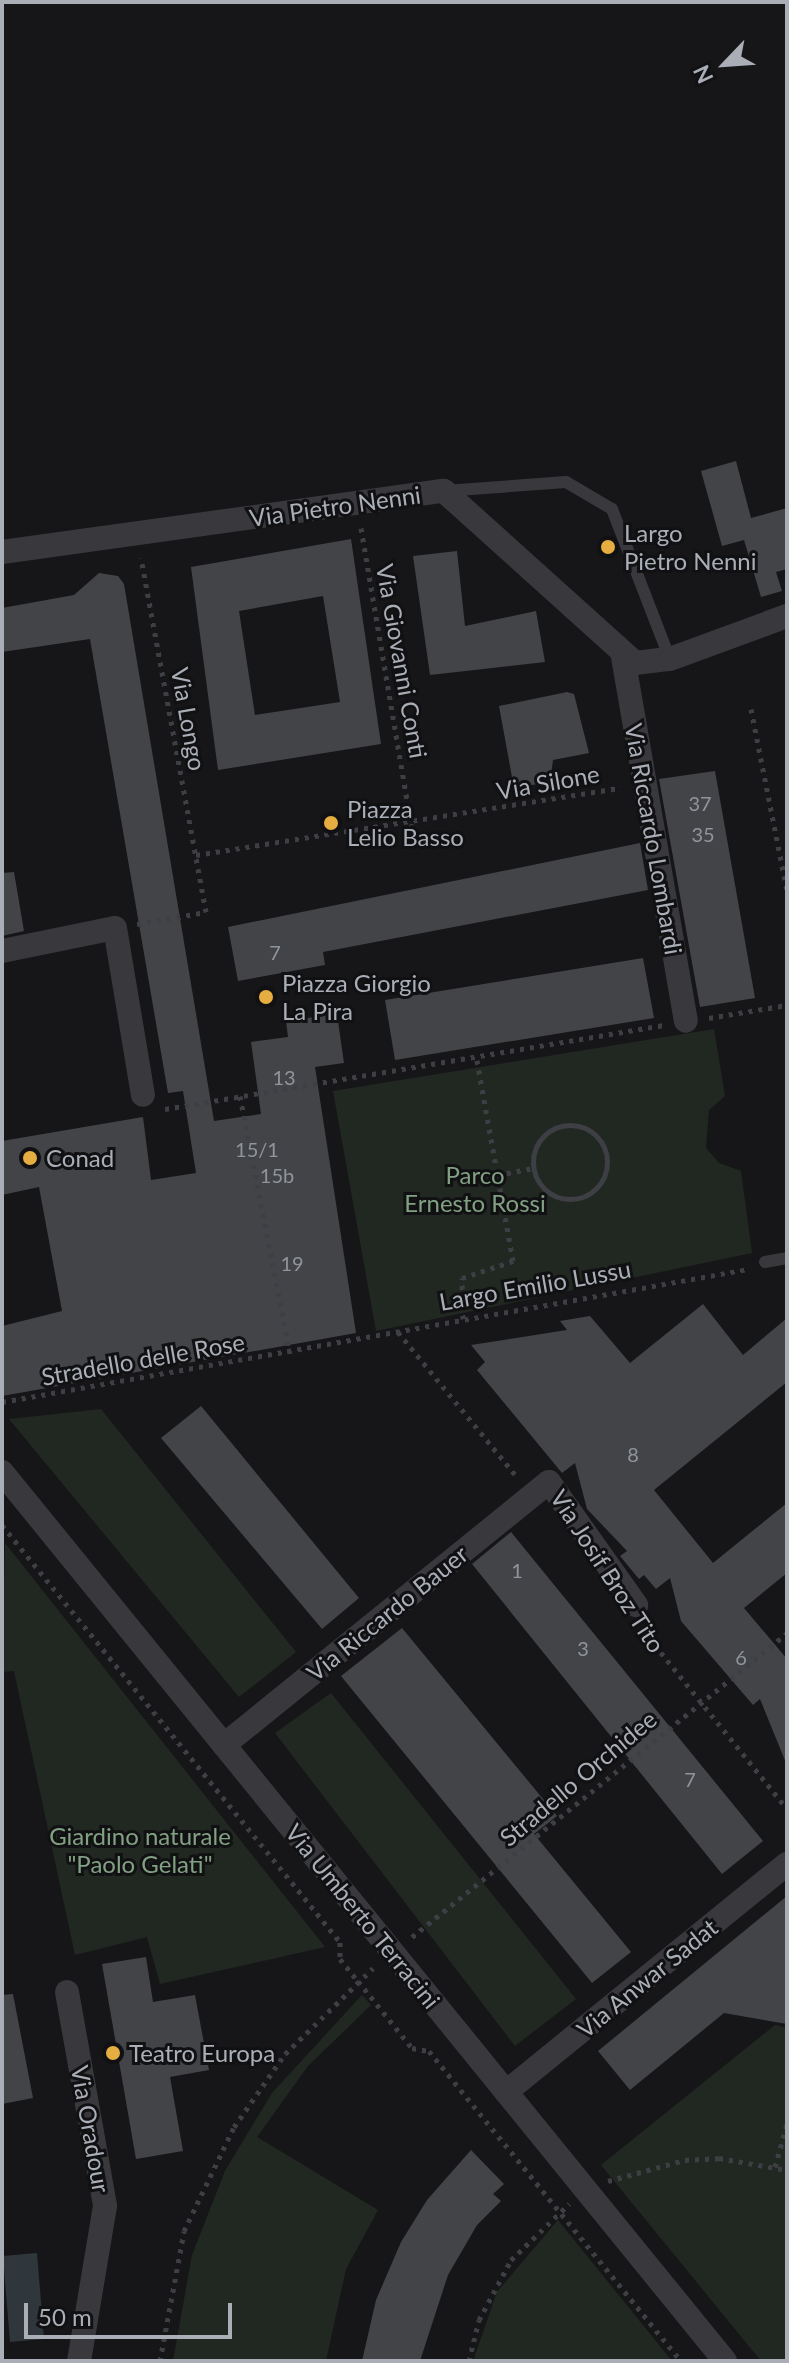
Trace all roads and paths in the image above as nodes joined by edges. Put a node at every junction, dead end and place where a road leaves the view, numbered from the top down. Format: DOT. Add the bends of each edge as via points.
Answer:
graph roads {
  1 [pos="444,491"];
  2 [pos="357,503"];
  3 [pos="136,533"];
  4 [pos="2,552"];
  5 [pos="787,616"];
  6 [pos="623,657"];
  7 [pos="670,659"];
  8 [pos="751,709"];
  9 [pos="644,783"];
  10 [pos="411,825"];
  11 [pos="196,855"];
  12 [pos="787,890"];
  13 [pos="115,928"];
  14 [pos="2,951"];
  15 [pos="787,1005"];
  16 [pos="686,1021"];
  17 [pos="476,1056"];
  18 [pos="143,1095"];
  19 [pos="240,1096"];
  20 [pos="533,1168"];
  21 [pos="497,1175"];
  22 [pos="787,1258"];
  23 [pos="765,1262"];
  24 [pos="463,1319"];
  25 [pos="290,1353"];
  26 [pos="2,1402"];
  27 [pos="2,1472"];
  28 [pos="549,1482"];
  29 [pos="2,1525"];
  30 [pos="636,1605"];
  31 [pos="787,1633"];
  32 [pos="698,1699"];
  33 [pos="224,1745"];
  34 [pos="787,1809"];
  35 [pos="787,1864"];
  36 [pos="393,1952"];
  37 [pos="358,1981"];
  38 [pos="67,1992"];
  39 [pos="506,2092"];
  40 [pos="787,2126"];
  41 [pos="775,2167"];
  42 [pos="79,2361"];
  43 [pos="160,2361"];
  44 [pos="681,2361"];
  45 [pos="725,2361"];
  1 -- 2 [label="street, Via Pietro Nenni"];
  1 -- 6 [label="street, Via Pietro Nenni"];
  1 -- 7 [label="lane" via="566,482 612,509"];
  2 -- 3 [label="street, Via Pietro Nenni"];
  2 -- 10 [label="path, Via Giovanni Conti"];
  3 -- 4 [label="street, Via Pietro Nenni"];
  3 -- 11 [label="path, Via Longo"];
  5 -- 7 [label="street"];
  6 -- 7 [label="street" via="635,663"];
  6 -- 9 [label="street, Via Riccardo Lombardi"];
  8 -- 12 [label="path"];
  9 -- 10 [label="path, Via Silone"];
  9 -- 16 [label="street, Via Riccardo Lombardi"];
  10 -- 11 [label="path"];
  11 -- 13 [label="path, Via Longo" via="206,912"];
  13 -- 14 [label="street"];
  13 -- 18 [label="street"];
  15 -- 16 [label="path"];
  16 -- 17 [label="path"];
  17 -- 19 [label="path"];
  17 -- 21 [label="path"];
  18 -- 19 [label="path" via="146,1112"];
  19 -- 25 [label="path"];
  20 -- 20 [label="path" via="544,1189 579,1198 599,1185 607,1162 591,1131 567,1124 537,1144"];
  20 -- 21 [label="path"];
  21 -- 24 [label="path" via="513,1261 462,1278"];
  22 -- 23 [label="lane"];
  23 -- 24 [label="path, Largo Emilio Lussu"];
  24 -- 25 [label="path, Largo Emilio Lussu"];
  25 -- 26 [label="path, Stradello delle Rose"];
  27 -- 33 [label="street, Via Umberto Terracini"];
  28 -- 30 [label="street, Via Josif Broz Tito"];
  28 -- 33 [label="street, Via Riccardo Bauer"];
  29 -- 37 [label="path" via="340,1942 340,1959"];
  30 -- 32 [label="path, Via Josif Broz Tito" via="632,1618"];
  31 -- 32 [label="path, Stradello Orchidee"];
  32 -- 34 [label="path, Via Josif Broz Tito"];
  32 -- 36 [label="path, Stradello Orchidee"];
  33 -- 36 [label="street, Via Umberto Terracini"];
  35 -- 39 [label="street, Via Anwar Sadat"];
  36 -- 37 [label="path, Stradello Orchidee"];
  36 -- 39 [label="street, Via Umberto Terracini"];
  37 -- 43 [label="path, Stradello Orchidee" via="266,2077 219,2155 177,2256"];
  37 -- 44 [label="path" via="412,2048 429,2051"];
  38 -- 42 [label="street, Via Oradour" via="105,2206"];
  39 -- 45 [label="street, Via Umberto Terracini"];
  40 -- 41 [label="path"];
}
